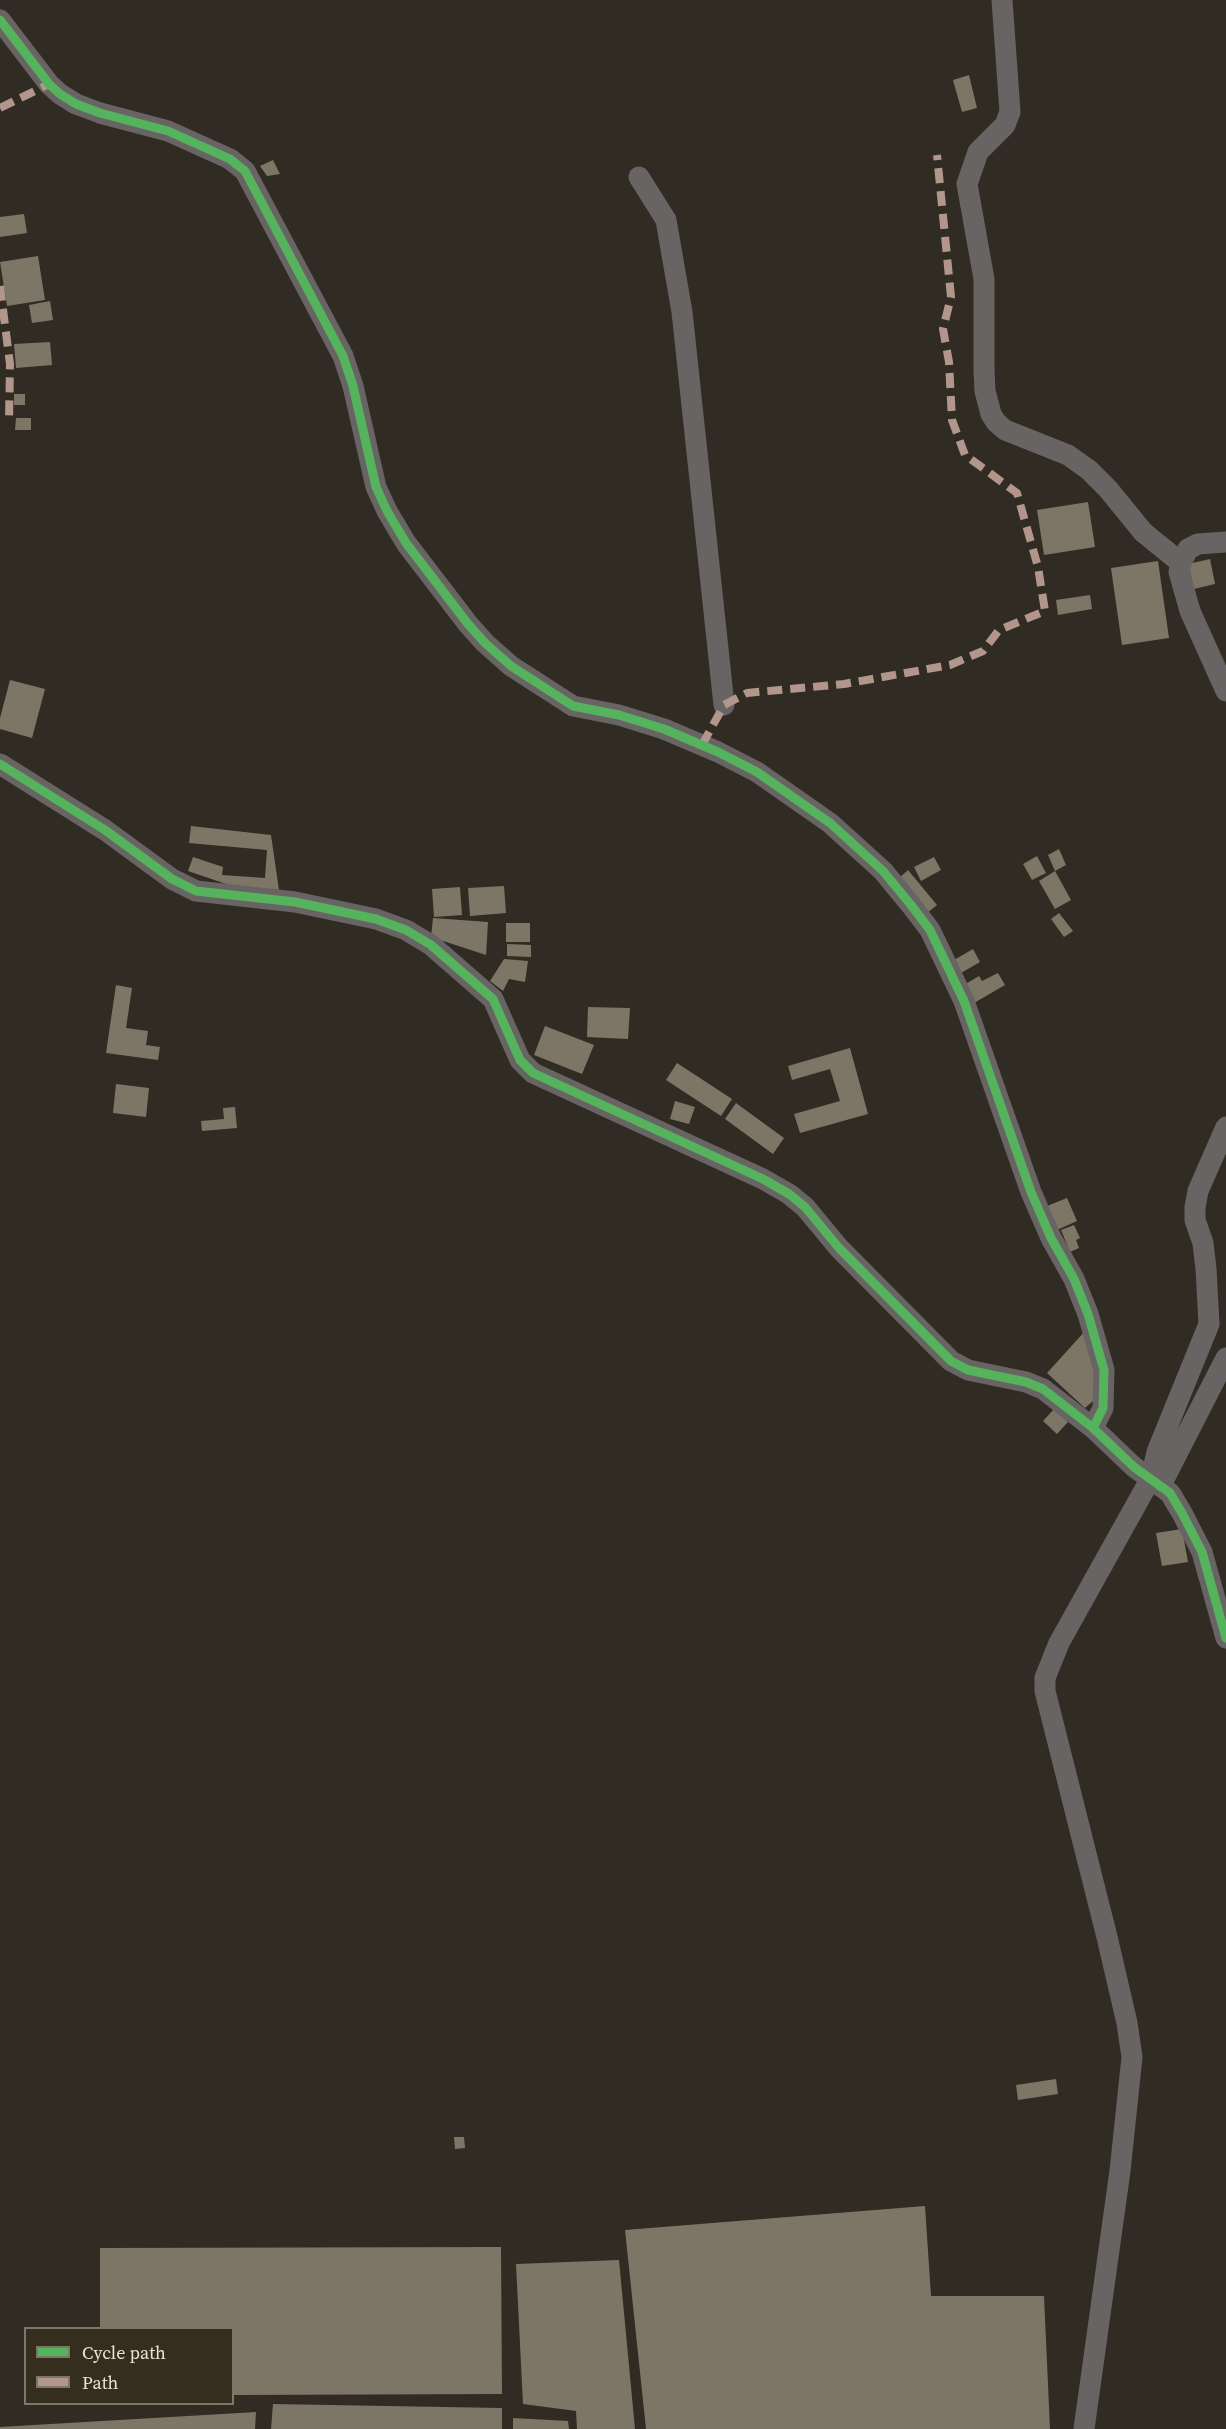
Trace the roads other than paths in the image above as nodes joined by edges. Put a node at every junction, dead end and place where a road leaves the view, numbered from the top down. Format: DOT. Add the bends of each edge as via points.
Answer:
graph roads {
  1 [pos="1002,0"];
  2 [pos="0,20"];
  3 [pos="639,177"];
  4 [pos="1226,542"];
  5 [pos="1180,562"];
  6 [pos="1226,691"];
  7 [pos="724,705"];
  8 [pos="0,764"];
  9 [pos="1226,1127"];
  10 [pos="1226,1358"];
  11 [pos="1093,1428"];
  12 [pos="1156,1482"];
  13 [pos="1226,1638"];
  14 [pos="1084,2429"];
  1 -- 5 [label="street" via="1010,112 1005,125 978,152 967,184 984,279 985,392 991,414 1005,430 1068,455 1089,470 1143,532"];
  2 -- 11 [label="street" via="49,84 76,104 168,131 230,159 244,171 343,356 376,487 387,511 406,543 485,643 511,666 573,706 664,729 757,772 830,823 883,871 911,904 930,930 960,993 1031,1192 1088,1314 1104,1370 1103,1408"];
  3 -- 7 [label="street" via="666,220 682,312"];
  4 -- 5 [label="street" via="1194,546"];
  5 -- 6 [label="street" via="1190,611"];
  8 -- 11 [label="street" via="196,891 295,902 367,916 406,930 431,945 493,999 520,1060 534,1073 789,1194 957,1366 1043,1389"];
  9 -- 12 [label="street" via="1195,1207 1204,1252 1209,1324 1157,1452"];
  10 -- 12 [label="street"];
  11 -- 12 [label="street"];
  12 -- 13 [label="street" via="1170,1493 1202,1552"];
  12 -- 14 [label="street" via="1059,1643 1045,1678 1132,2057"];
}
